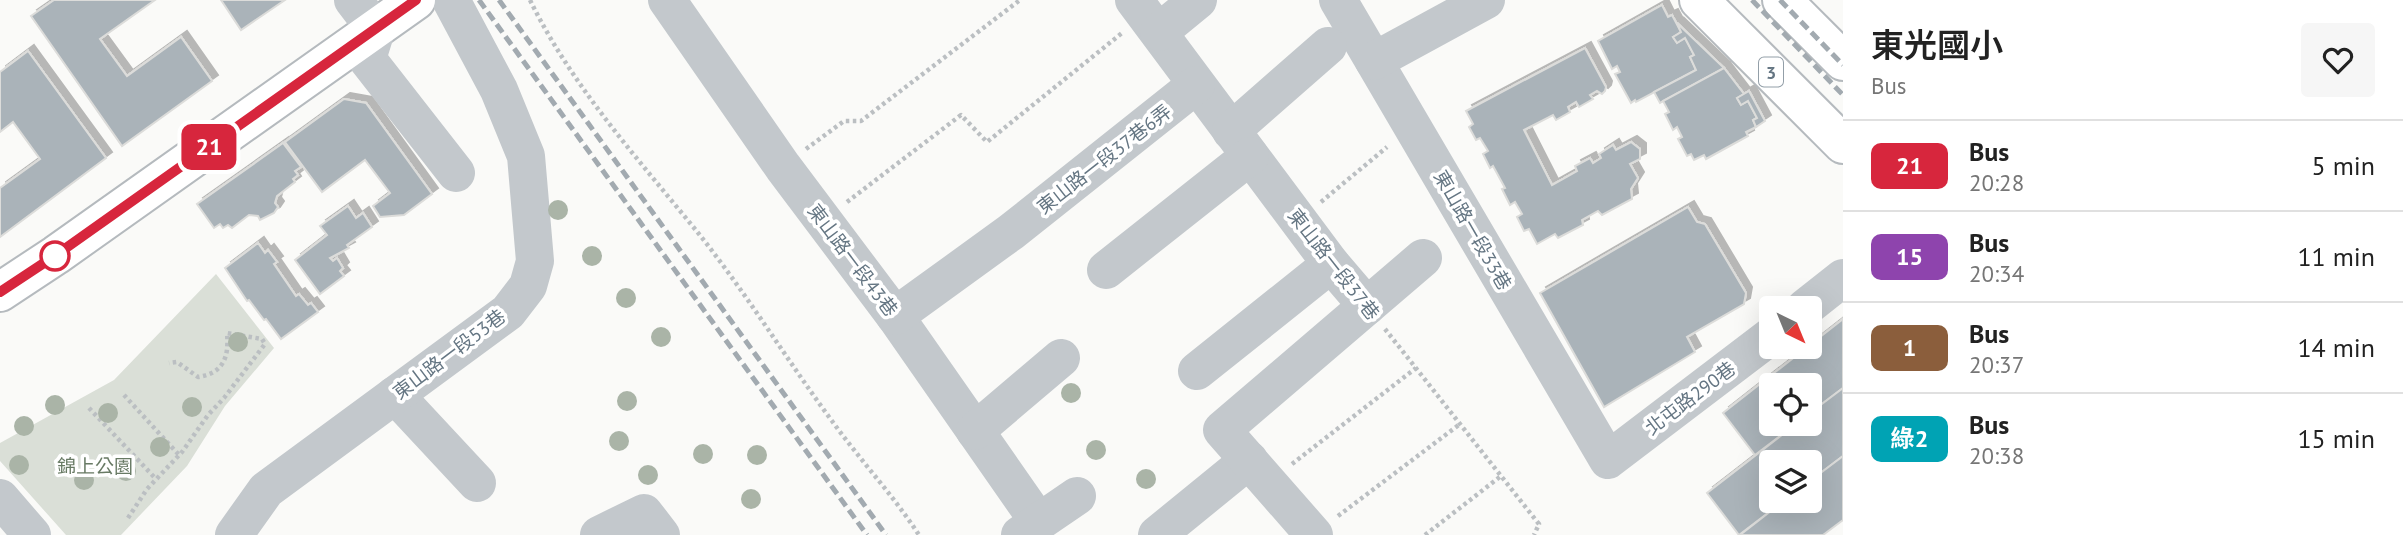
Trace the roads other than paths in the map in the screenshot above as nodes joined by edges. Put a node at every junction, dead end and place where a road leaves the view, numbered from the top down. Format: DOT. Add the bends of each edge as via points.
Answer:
graph roads {
  1 [pos="353,0"];
  2 [pos="451,0"];
  3 [pos="667,0"];
  4 [pos="1198,0"];
  5 [pos="1338,0"];
  6 [pos="1486,0"];
  7 [pos="1699,0"];
  8 [pos="1782,0"];
  9 [pos="408,2"];
  10 [pos="1146,16"];
  11 [pos="376,30"];
  12 [pos="1328,46"];
  13 [pos="1374,61"];
  14 [pos="1843,61"];
  15 [pos="1196,85"];
  16 [pos="1241,144"];
  17 [pos="1843,144"];
  18 [pos="456,173"];
  19 [pos="1423,258"];
  20 [pos="1331,264"];
  21 [pos="1107,270"];
  22 [pos="1843,278"];
  23 [pos="0,292"];
  24 [pos="1820,296"];
  25 [pos="1367,306"];
  26 [pos="895,316"];
  27 [pos="1759,345"];
  28 [pos="1061,358"];
  29 [pos="1197,371"];
  30 [pos="395,395"];
  31 [pos="975,431"];
  32 [pos="1608,460"];
  33 [pos="1259,471"];
  34 [pos="477,483"];
  35 [pos="1077,496"];
  36 [pos="0,498"];
  37 [pos="1029,528"];
  38 [pos="32,535"];
  39 [pos="234,535"];
  40 [pos="599,535"];
  41 [pos="661,535"];
  42 [pos="1157,535"];
  43 [pos="1314,535"];
  1 -- 11 [label="street"];
  2 -- 30 [label="street, 東山路一段53巷" via="499,90 526,156 535,261 528,286 508,312"];
  3 -- 26 [label="street, 東山路一段43巷" via="783,167"];
  4 -- 10 [label="street"];
  5 -- 13 [label="street, 東山路一段33巷"];
  6 -- 13 [label="street"];
  7 -- 17 [label="main road, 3"];
  8 -- 14 [label="main road"];
  9 -- 11 [label="main road"];
  10 -- 15 [label="street, 東山路一段37巷"];
  11 -- 18 [label="street" via="367,59"];
  11 -- 23 [label="main road"];
  12 -- 16 [label="street"];
  13 -- 32 [label="street, 東山路一段33巷"];
  15 -- 16 [label="street, 東山路一段37巷"];
  15 -- 26 [label="street, 東山路一段37巷6弄" via="1011,232"];
  16 -- 20 [label="street, 東山路一段37巷"];
  16 -- 21 [label="street"];
  19 -- 25 [label="street"];
  20 -- 25 [label="street, 東山路一段37巷"];
  20 -- 29 [label="street"];
  22 -- 24 [label="street"];
  25 -- 33 [label="street" via="1222,430"];
  26 -- 31 [label="street, 東山路一段43巷"];
  27 -- 32 [label="street, 北屯路290巷"];
  28 -- 31 [label="street"];
  30 -- 34 [label="street"];
  30 -- 39 [label="street, 東山路一段53巷" via="266,490"];
  31 -- 37 [label="street, 東山路一段43巷"];
  33 -- 42 [label="street"];
  33 -- 43 [label="street"];
  35 -- 37 [label="street"];
  36 -- 38 [label="street"];
  40 -- 41 [label="street" via="645,513"];
}
